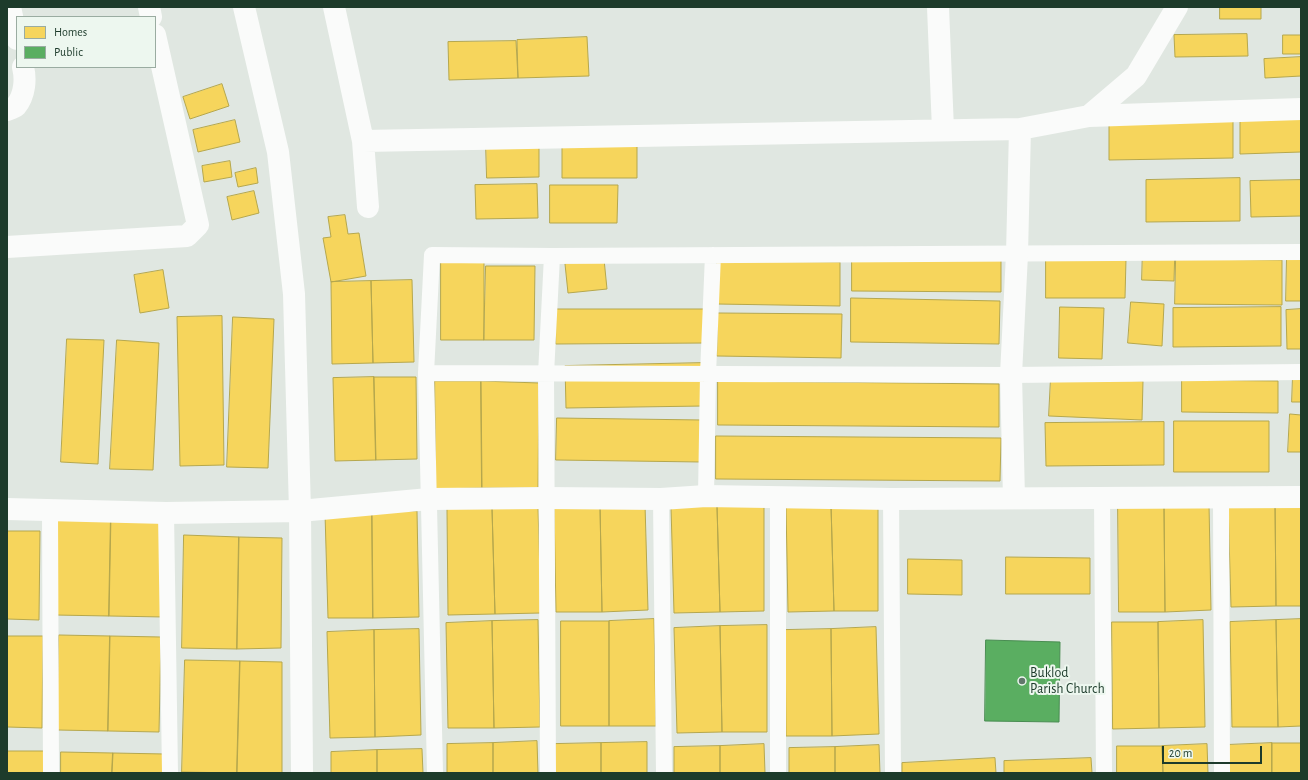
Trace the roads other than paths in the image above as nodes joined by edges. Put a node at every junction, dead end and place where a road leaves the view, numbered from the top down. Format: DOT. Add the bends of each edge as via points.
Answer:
graph roads {
  1 [pos="10,7"];
  2 [pos="244,7"];
  3 [pos="334,7"];
  4 [pos="938,7"];
  5 [pos="1178,7"];
  6 [pos="16,34"];
  7 [pos="156,39"];
  8 [pos="23,68"];
  9 [pos="1301,109"];
  10 [pos="7,110"];
  11 [pos="1089,116"];
  12 [pos="1020,129"];
  13 [pos="943,130"];
  14 [pos="363,141"];
  15 [pos="368,207"];
  16 [pos="7,247"];
  17 [pos="1301,252"];
  18 [pos="1018,254"];
  19 [pos="714,255"];
  20 [pos="552,256"];
  21 [pos="1301,372"];
  22 [pos="426,373"];
  23 [pos="546,374"];
  24 [pos="708,374"];
  25 [pos="1011,375"];
  26 [pos="706,496"];
  27 [pos="1221,497"];
  28 [pos="1301,497"];
  29 [pos="546,498"];
  30 [pos="778,498"];
  31 [pos="1014,498"];
  32 [pos="429,499"];
  33 [pos="891,499"];
  34 [pos="1102,499"];
  35 [pos="661,500"];
  36 [pos="7,509"];
  37 [pos="50,510"];
  38 [pos="300,511"];
  39 [pos="166,513"];
  40 [pos="51,773"];
  41 [pos="170,773"];
  42 [pos="302,773"];
  43 [pos="434,773"];
  44 [pos="548,773"];
  45 [pos="664,773"];
  46 [pos="778,773"];
  47 [pos="893,773"];
  48 [pos="1104,773"];
  49 [pos="1222,773"];
  1 -- 6 [label="street"];
  2 -- 38 [label="street" via="278,152 294,294"];
  3 -- 14 [label="street"];
  4 -- 13 [label="street"];
  5 -- 11 [label="street" via="1136,76"];
  7 -- 16 [label="street" via="198,225 187,236"];
  8 -- 10 [label="street" via="25,79 22,93 16,106"];
  9 -- 11 [label="street"];
  11 -- 12 [label="street"];
  12 -- 13 [label="street"];
  12 -- 18 [label="street"];
  13 -- 14 [label="street"];
  14 -- 15 [label="street"];
  17 -- 18 [label="lane"];
  18 -- 19 [label="lane"];
  18 -- 25 [label="street"];
  19 -- 20 [label="lane"];
  19 -- 24 [label="lane"];
  20 -- 22 [label="lane" via="432,255"];
  20 -- 23 [label="lane"];
  21 -- 25 [label="lane"];
  22 -- 23 [label="lane"];
  22 -- 32 [label="lane"];
  23 -- 24 [label="lane"];
  23 -- 29 [label="lane"];
  24 -- 25 [label="lane"];
  24 -- 26 [label="lane"];
  25 -- 31 [label="street"];
  26 -- 30 [label="street"];
  26 -- 35 [label="street"];
  27 -- 28 [label="street"];
  27 -- 34 [label="street"];
  27 -- 49 [label="lane"];
  29 -- 32 [label="street"];
  29 -- 35 [label="street"];
  29 -- 44 [label="lane"];
  30 -- 33 [label="street"];
  30 -- 46 [label="lane"];
  31 -- 33 [label="street"];
  31 -- 34 [label="street"];
  32 -- 38 [label="street"];
  32 -- 43 [label="lane"];
  33 -- 47 [label="lane"];
  34 -- 48 [label="lane"];
  35 -- 45 [label="lane"];
  36 -- 37 [label="street"];
  37 -- 39 [label="street"];
  37 -- 40 [label="lane"];
  38 -- 39 [label="street"];
  38 -- 42 [label="street"];
  39 -- 41 [label="lane"];
}
